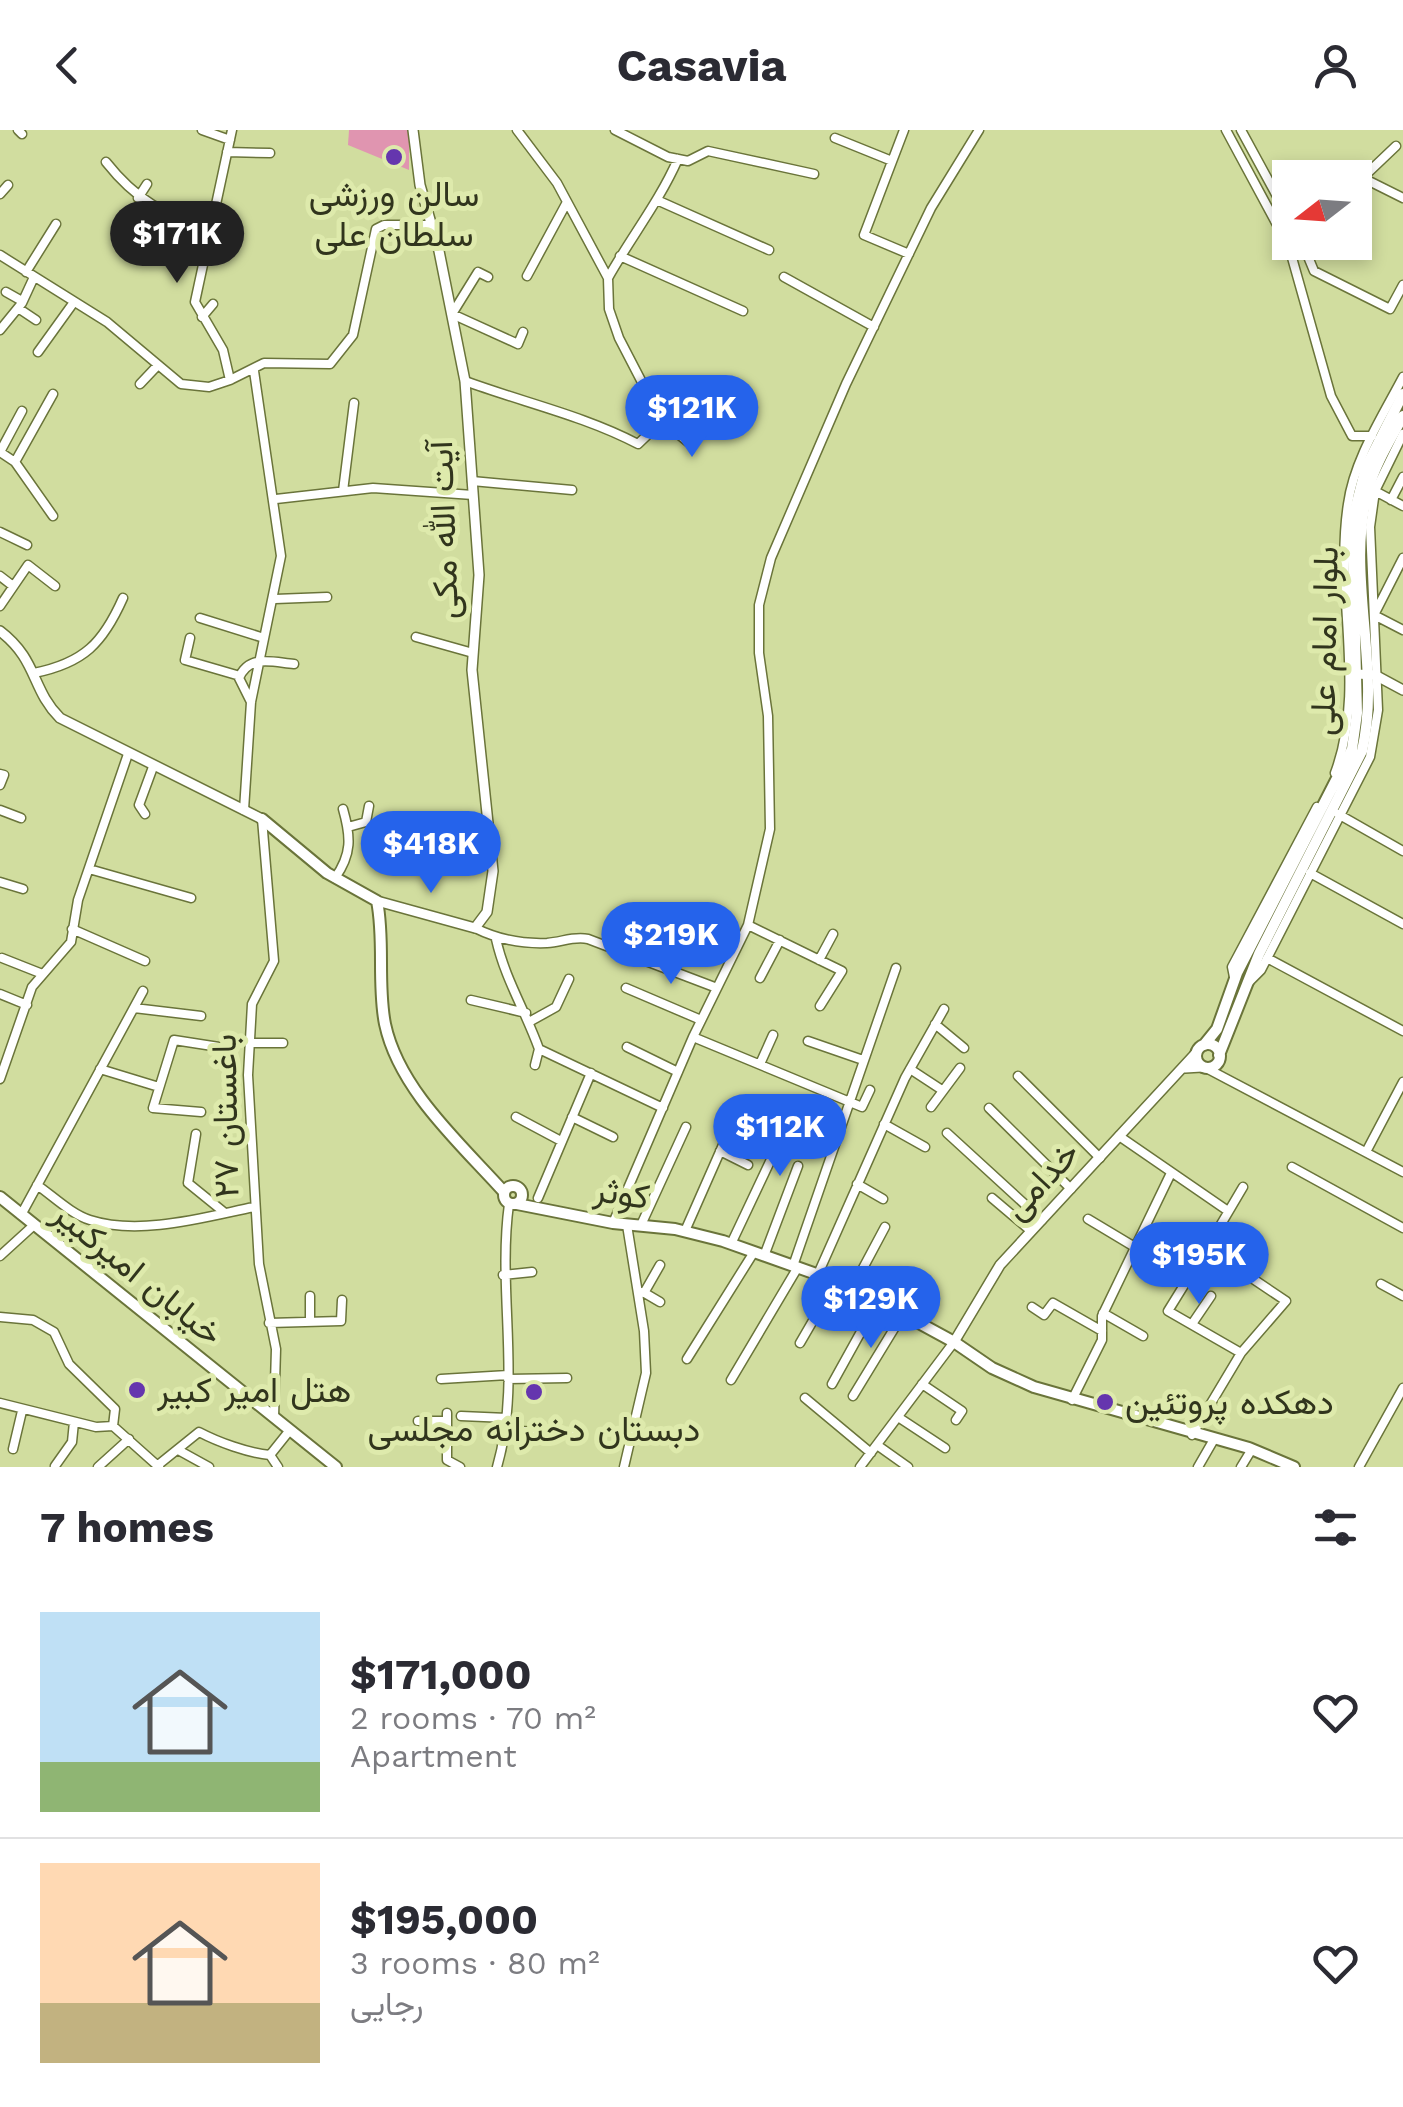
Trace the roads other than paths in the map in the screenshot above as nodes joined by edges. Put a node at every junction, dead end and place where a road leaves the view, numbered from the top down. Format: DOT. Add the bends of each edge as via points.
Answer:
graph roads {
  1 [pos="202,130"];
  2 [pos="413,130"];
  3 [pos="517,130"];
  4 [pos="615,130"];
  5 [pos="904,130"];
  6 [pos="979,130"];
  7 [pos="1226,130"];
  8 [pos="1241,130"];
  9 [pos="634,134"];
  10 [pos="231,135"];
  11 [pos="835,138"];
  12 [pos="1396,146"];
  13 [pos="227,152"];
  14 [pos="270,152"];
  15 [pos="678,159"];
  16 [pos="892,161"];
  17 [pos="106,162"];
  18 [pos="1372,169"];
  19 [pos="814,174"];
  20 [pos="1372,182"];
  21 [pos="147,184"];
  22 [pos="8,186"];
  23 [pos="1272,187"];
  24 [pos="0,194"];
  25 [pos="138,198"];
  26 [pos="1403,198"];
  27 [pos="567,202"];
  28 [pos="659,202"];
  29 [pos="56,224"];
  30 [pos="432,225"];
  31 [pos="210,229"];
  32 [pos="769,250"];
  33 [pos="909,254"];
  34 [pos="0,255"];
  35 [pos="620,256"];
  36 [pos="1309,260"];
  37 [pos="30,274"];
  38 [pos="526,276"];
  39 [pos="488,277"];
  40 [pos="784,277"];
  41 [pos="608,278"];
  42 [pos="1403,286"];
  43 [pos="6,292"];
  44 [pos="74,302"];
  45 [pos="214,304"];
  46 [pos="20,305"];
  47 [pos="742,312"];
  48 [pos="452,314"];
  49 [pos="202,317"];
  50 [pos="36,320"];
  51 [pos="874,327"];
  52 [pos="0,330"];
  53 [pos="523,332"];
  54 [pos="38,352"];
  55 [pos="158,365"];
  56 [pos="254,371"];
  57 [pos="1403,377"];
  58 [pos="230,380"];
  59 [pos="465,382"];
  60 [pos="140,384"];
  61 [pos="53,394"];
  62 [pos="1403,394"];
  63 [pos="354,403"];
  64 [pos="22,411"];
  65 [pos="712,414"];
  66 [pos="1403,416"];
  67 [pos="662,422"];
  68 [pos="1403,434"];
  69 [pos="1372,436"];
  70 [pos="0,452"];
  71 [pos="14,462"];
  72 [pos="1403,477"];
  73 [pos="472,481"];
  74 [pos="572,490"];
  75 [pos="343,491"];
  76 [pos="1375,492"];
  77 [pos="473,495"];
  78 [pos="276,499"];
  79 [pos="1391,500"];
  80 [pos="1403,506"];
  81 [pos="54,516"];
  82 [pos="0,532"];
  83 [pos="28,545"];
  84 [pos="1403,558"];
  85 [pos="0,576"];
  86 [pos="13,586"];
  87 [pos="55,586"];
  88 [pos="124,598"];
  89 [pos="275,598"];
  90 [pos="327,598"];
  91 [pos="0,606"];
  92 [pos="1374,615"];
  93 [pos="200,618"];
  94 [pos="1403,630"];
  95 [pos="0,631"];
  96 [pos="416,637"];
  97 [pos="190,638"];
  98 [pos="264,638"];
  99 [pos="473,653"];
  100 [pos="258,660"];
  101 [pos="294,664"];
  102 [pos="34,673"];
  103 [pos="1367,674"];
  104 [pos="240,676"];
  105 [pos="1403,690"];
  106 [pos="251,702"];
  107 [pos="128,754"];
  108 [pos="153,767"];
  109 [pos="369,806"];
  110 [pos="343,809"];
  111 [pos="0,810"];
  112 [pos="244,810"];
  113 [pos="1328,812"];
  114 [pos="145,814"];
  115 [pos="21,818"];
  116 [pos="262,819"];
  117 [pos="348,826"];
  118 [pos="1403,851"];
  119 [pos="89,869"];
  120 [pos="1310,873"];
  121 [pos="334,878"];
  122 [pos="0,882"];
  123 [pos="23,889"];
  124 [pos="191,898"];
  125 [pos="377,901"];
  126 [pos="1403,924"];
  127 [pos="748,925"];
  128 [pos="475,928"];
  129 [pos="72,929"];
  130 [pos="833,934"];
  131 [pos="496,939"];
  132 [pos="780,940"];
  133 [pos="2,958"];
  134 [pos="1267,958"];
  135 [pos="818,960"];
  136 [pos="145,961"];
  137 [pos="896,968"];
  138 [pos="40,973"];
  139 [pos="760,978"];
  140 [pos="569,979"];
  141 [pos="1240,982"];
  142 [pos="626,988"];
  143 [pos="717,988"];
  144 [pos="143,991"];
  145 [pos="0,994"];
  146 [pos="471,1000"];
  147 [pos="26,1004"];
  148 [pos="820,1006"];
  149 [pos="134,1008"];
  150 [pos="944,1008"];
  151 [pos="201,1016"];
  152 [pos="528,1017"];
  153 [pos="701,1020"];
  154 [pos="935,1024"];
  155 [pos="1403,1031"];
  156 [pos="773,1034"];
  157 [pos="693,1036"];
  158 [pos="808,1041"];
  159 [pos="250,1042"];
  160 [pos="283,1043"];
  161 [pos="219,1047"];
  162 [pos="627,1048"];
  163 [pos="964,1048"];
  164 [pos="539,1049"];
  165 [pos="1200,1049"];
  166 [pos="1220,1056"];
  167 [pos="863,1060"];
  168 [pos="3,1062"];
  169 [pos="760,1064"];
  170 [pos="535,1065"];
  171 [pos="960,1068"];
  172 [pos="1184,1068"];
  173 [pos="1204,1068"];
  174 [pos="910,1069"];
  175 [pos="100,1070"];
  176 [pos="678,1072"];
  177 [pos="591,1074"];
  178 [pos="1018,1076"];
  179 [pos="1222,1076"];
  180 [pos="0,1079"];
  181 [pos="1403,1082"];
  182 [pos="159,1087"];
  183 [pos="870,1090"];
  184 [pos="942,1090"];
  185 [pos="798,1100"];
  186 [pos="848,1101"];
  187 [pos="931,1107"];
  188 [pos="662,1108"];
  189 [pos="989,1108"];
  190 [pos="201,1112"];
  191 [pos="516,1117"];
  192 [pos="572,1117"];
  193 [pos="884,1124"];
  194 [pos="686,1127"];
  195 [pos="196,1134"];
  196 [pos="782,1134"];
  197 [pos="947,1134"];
  198 [pos="1119,1136"];
  199 [pos="613,1137"];
  200 [pos="726,1138"];
  201 [pos="561,1142"];
  202 [pos="798,1142"];
  203 [pos="925,1147"];
  204 [pos="720,1151"];
  205 [pos="1366,1152"];
  206 [pos="1100,1158"];
  207 [pos="748,1165"];
  208 [pos="798,1166"];
  209 [pos="1292,1166"];
  210 [pos="1403,1172"];
  211 [pos="1171,1173"];
  212 [pos="857,1184"];
  213 [pos="38,1185"];
  214 [pos="1243,1187"];
  215 [pos="1071,1189"];
  216 [pos="513,1190"];
  217 [pos="0,1198"];
  218 [pos="538,1198"];
  219 [pos="992,1198"];
  220 [pos="883,1199"];
  221 [pos="513,1204"];
  222 [pos="254,1207"];
  223 [pos="559,1210"];
  224 [pos="1228,1210"];
  225 [pos="225,1213"];
  226 [pos="22,1214"];
  227 [pos="1088,1219"];
  228 [pos="1042,1220"];
  229 [pos="614,1223"];
  230 [pos="34,1225"];
  231 [pos="627,1225"];
  232 [pos="641,1226"];
  233 [pos="884,1227"];
  234 [pos="1403,1228"];
  235 [pos="685,1231"];
  236 [pos="1031,1231"];
  237 [pos="731,1244"];
  238 [pos="1133,1246"];
  239 [pos="1207,1248"];
  240 [pos="759,1254"];
  241 [pos="0,1256"];
  242 [pos="660,1264"];
  243 [pos="795,1266"];
  244 [pos="532,1272"];
  245 [pos="503,1274"];
  246 [pos="818,1274"];
  247 [pos="836,1281"];
  248 [pos="1381,1284"];
  249 [pos="854,1287"];
  250 [pos="641,1291"];
  251 [pos="1059,1291"];
  252 [pos="310,1296"];
  253 [pos="1211,1296"];
  254 [pos="1403,1296"];
  255 [pos="342,1300"];
  256 [pos="878,1300"];
  257 [pos="660,1302"];
  258 [pos="1053,1303"];
  259 [pos="1032,1308"];
  260 [pos="1102,1313"];
  261 [pos="903,1314"];
  262 [pos="0,1317"];
  263 [pos="269,1322"];
  264 [pos="310,1322"];
  265 [pos="1192,1324"];
  266 [pos="1102,1331"];
  267 [pos="1143,1336"];
  268 [pos="954,1342"];
  269 [pos="800,1343"];
  270 [pos="1241,1352"];
  271 [pos="687,1359"];
  272 [pos="508,1377"];
  273 [pos="566,1378"];
  274 [pos="441,1379"];
  275 [pos="731,1380"];
  276 [pos="832,1384"];
  277 [pos="922,1384"];
  278 [pos="1403,1388"];
  279 [pos="853,1396"];
  280 [pos="804,1398"];
  281 [pos="1072,1400"];
  282 [pos="0,1402"];
  283 [pos="22,1411"];
  284 [pos="461,1416"];
  285 [pos="898,1417"];
  286 [pos="274,1418"];
  287 [pos="506,1418"];
  288 [pos="956,1420"];
  289 [pos="418,1421"];
  290 [pos="74,1422"];
  291 [pos="113,1426"];
  292 [pos="290,1430"];
  293 [pos="505,1430"];
  294 [pos="571,1434"];
  295 [pos="1192,1435"];
  296 [pos="129,1439"];
  297 [pos="1213,1441"];
  298 [pos="945,1448"];
  299 [pos="13,1449"];
  300 [pos="874,1449"];
  301 [pos="1252,1449"];
  302 [pos="180,1450"];
  303 [pos="270,1455"];
  304 [pos="54,1466"];
  305 [pos="159,1466"];
  306 [pos="98,1467"];
  307 [pos="209,1467"];
  308 [pos="278,1467"];
  309 [pos="336,1467"];
  310 [pos="460,1467"];
  311 [pos="498,1467"];
  312 [pos="624,1467"];
  313 [pos="860,1467"];
  314 [pos="908,1467"];
  315 [pos="1198,1467"];
  316 [pos="1241,1467"];
  317 [pos="1293,1467"];
  318 [pos="1359,1467"];
  1 -- 10 [label="street"];
  2 -- 30 [label="street, آیت الله مکی"];
  3 -- 27 [label="street"];
  4 -- 9 [label="street"];
  5 -- 16 [label="street"];
  6 -- 33 [label="street"];
  7 -- 69 [label="street" via="1289,247 1331,396 1352,436"];
  8 -- 23 [label="street"];
  9 -- 15 [label="street"];
  10 -- 13 [label="street"];
  11 -- 16 [label="street"];
  12 -- 18 [label="street"];
  13 -- 14 [label="street"];
  13 -- 31 [label="street"];
  15 -- 19 [label="street" via="708,151"];
  15 -- 28 [label="street"];
  16 -- 33 [label="street" via="864,234"];
  17 -- 25 [label="street"];
  20 -- 26 [label="street"];
  21 -- 25 [label="street"];
  22 -- 24 [label="street"];
  25 -- 31 [label="street"];
  27 -- 38 [label="street"];
  27 -- 41 [label="street"];
  28 -- 32 [label="street"];
  28 -- 35 [label="street"];
  29 -- 37 [label="street"];
  30 -- 48 [label="street, آیت الله مکی"];
  30 -- 56 [label="street" via="376,229 353,335 330,364 264,363"];
  31 -- 49 [label="street" via="195,292"];
  33 -- 51 [label="street"];
  34 -- 37 [label="street"];
  35 -- 41 [label="street"];
  35 -- 47 [label="street"];
  36 -- 42 [label="street" via="1314,271 1390,309"];
  37 -- 44 [label="street"];
  37 -- 46 [label="street"];
  39 -- 48 [label="street" via="478,272"];
  40 -- 51 [label="street"];
  41 -- 67 [label="street" via="619,338"];
  43 -- 46 [label="street"];
  44 -- 54 [label="street"];
  44 -- 55 [label="street"];
  45 -- 49 [label="street"];
  46 -- 50 [label="street"];
  46 -- 52 [label="street"];
  48 -- 53 [label="street" via="518,344"];
  48 -- 59 [label="street, آیت الله مکی"];
  49 -- 58 [label="street"];
  51 -- 127 [label="street" via="771,558 760,605 770,829"];
  55 -- 58 [label="street" via="193,388"];
  55 -- 60 [label="street"];
  56 -- 58 [label="street"];
  56 -- 78 [label="street"];
  57 -- 69 [label="street"];
  59 -- 67 [label="street" via="602,425 638,444"];
  59 -- 73 [label="street, آیت الله مکی"];
  61 -- 71 [label="street"];
  62 -- 103 [label="main road, بلوار امام علی" via="1356,494 1352,522"];
  63 -- 75 [label="street"];
  64 -- 70 [label="street"];
  65 -- 67 [label="street" via="688,442"];
  66 -- 103 [label="main road, بلوار امام علی" via="1378,463 1364,512"];
  68 -- 76 [label="street"];
  69 -- 113 [label="street" via="1346,523 1350,711"];
  70 -- 71 [label="street"];
  71 -- 81 [label="street"];
  72 -- 79 [label="street"];
  73 -- 74 [label="street"];
  73 -- 77 [label="street, آیت الله مکی"];
  75 -- 77 [label="street"];
  75 -- 78 [label="street"];
  76 -- 79 [label="street"];
  76 -- 92 [label="street"];
  77 -- 99 [label="street, آیت الله مکی" via="479,575"];
  78 -- 89 [label="street" via="281,556"];
  79 -- 80 [label="street"];
  82 -- 83 [label="street"];
  84 -- 92 [label="street"];
  85 -- 86 [label="street"];
  86 -- 87 [label="street" via="28,565"];
  86 -- 91 [label="street"];
  88 -- 102 [label="street" via="91,652"];
  89 -- 90 [label="street"];
  89 -- 98 [label="street"];
  92 -- 94 [label="street"];
  92 -- 103 [label="street"];
  93 -- 98 [label="street"];
  95 -- 102 [label="street" via="21,647"];
  96 -- 99 [label="street"];
  97 -- 104 [label="street" via="185,660"];
  98 -- 100 [label="street"];
  99 -- 128 [label="street, آیت الله مکی" via="492,871 488,912"];
  100 -- 101 [label="street"];
  100 -- 104 [label="street"];
  100 -- 106 [label="street"];
  102 -- 107 [label="street" via="60,718"];
  103 -- 105 [label="street"];
  103 -- 113 [label="main road, بلوار امام علی" via="1352,749"];
  103 -- 113 [label="street" via="1378,710 1370,757"];
  104 -- 106 [label="street"];
  106 -- 112 [label="street"];
  107 -- 108 [label="street"];
  107 -- 119 [label="street"];
  108 -- 112 [label="street"];
  108 -- 114 [label="street" via="139,805"];
  109 -- 117 [label="street" via="366,822"];
  110 -- 117 [label="street"];
  111 -- 115 [label="street"];
  112 -- 116 [label="street"];
  113 -- 118 [label="street"];
  113 -- 120 [label="street"];
  113 -- 141 [label="main road, بلوار امام علی"];
  116 -- 121 [label="main road"];
  116 -- 159 [label="street, باغستان ۲۷" via="274,961 252,1004"];
  117 -- 121 [label="street" via="349,854"];
  119 -- 124 [label="street"];
  119 -- 129 [label="street"];
  120 -- 126 [label="street"];
  120 -- 134 [label="street"];
  121 -- 125 [label="main road"];
  122 -- 123 [label="street"];
  125 -- 128 [label="street"];
  125 -- 216 [label="main road" via="392,1044 423,1099 484,1169"];
  127 -- 132 [label="street"];
  127 -- 143 [label="street"];
  128 -- 131 [label="street"];
  129 -- 136 [label="street"];
  129 -- 138 [label="street" via="71,942"];
  130 -- 135 [label="street"];
  131 -- 143 [label="street" via="588,939"];
  131 -- 152 [label="street" via="506,983"];
  132 -- 135 [label="street"];
  132 -- 139 [label="street"];
  133 -- 138 [label="street"];
  134 -- 141 [label="street"];
  134 -- 155 [label="street"];
  135 -- 148 [label="street" via="842,971"];
  137 -- 167 [label="street"];
  138 -- 147 [label="street"];
  140 -- 152 [label="street" via="556,1007"];
  141 -- 165 [label="main road, بلوار امام علی"];
  141 -- 166 [label="main road, بلوار امام علی"];
  142 -- 153 [label="street"];
  143 -- 153 [label="street"];
  144 -- 149 [label="street"];
  145 -- 147 [label="street"];
  146 -- 152 [label="street"];
  147 -- 168 [label="street"];
  149 -- 151 [label="street"];
  149 -- 175 [label="street"];
  150 -- 154 [label="street"];
  152 -- 164 [label="street"];
  153 -- 157 [label="street"];
  154 -- 163 [label="street"];
  154 -- 174 [label="street"];
  156 -- 169 [label="street"];
  157 -- 169 [label="street"];
  157 -- 176 [label="street"];
  158 -- 167 [label="street"];
  159 -- 160 [label="street"];
  159 -- 222 [label="street, باغستان ۲۷"];
  161 -- 182 [label="street" via="174,1040"];
  162 -- 176 [label="street"];
  164 -- 170 [label="street"];
  164 -- 177 [label="street"];
  165 -- 166 [label="main road" via="1211,1045"];
  165 -- 172 [label="street, خدامی"];
  165 -- 173 [label="main road"];
  166 -- 173 [label="main road"];
  166 -- 179 [label="street"];
  167 -- 186 [label="street"];
  168 -- 180 [label="street"];
  169 -- 186 [label="street"];
  171 -- 184 [label="street"];
  172 -- 173 [label="street"];
  172 -- 198 [label="street, خدامی"];
  173 -- 179 [label="street"];
  174 -- 184 [label="street"];
  174 -- 193 [label="street"];
  175 -- 182 [label="street"];
  175 -- 213 [label="street"];
  176 -- 188 [label="street"];
  177 -- 188 [label="street"];
  177 -- 192 [label="street"];
  178 -- 206 [label="street"];
  179 -- 205 [label="street"];
  181 -- 205 [label="street"];
  182 -- 190 [label="street" via="153,1108"];
  183 -- 186 [label="street" via="862,1107"];
  184 -- 187 [label="street"];
  185 -- 196 [label="street"];
  186 -- 243 [label="street"];
  188 -- 229 [label="street"];
  189 -- 215 [label="street"];
  191 -- 201 [label="street"];
  192 -- 199 [label="street"];
  192 -- 201 [label="street"];
  193 -- 203 [label="street"];
  193 -- 212 [label="street"];
  194 -- 232 [label="street"];
  195 -- 225 [label="street" via="188,1183"];
  196 -- 202 [label="street"];
  196 -- 237 [label="street"];
  197 -- 228 [label="street"];
  198 -- 206 [label="street, خدامی"];
  198 -- 211 [label="street"];
  200 -- 204 [label="street"];
  201 -- 218 [label="street"];
  204 -- 207 [label="street"];
  204 -- 235 [label="street"];
  205 -- 210 [label="street"];
  206 -- 215 [label="street, خدامی"];
  208 -- 240 [label="street"];
  209 -- 234 [label="street"];
  211 -- 224 [label="street"];
  211 -- 238 [label="street"];
  212 -- 220 [label="street"];
  212 -- 246 [label="street"];
  213 -- 225 [label="street" via="98,1222"];
  213 -- 226 [label="street"];
  214 -- 224 [label="street"];
  215 -- 228 [label="street, خدامی"];
  216 -- 218 [label="main road"];
  216 -- 221 [label="main road"];
  217 -- 226 [label="main road, خیابان امیرکبیر"];
  218 -- 223 [label="main road"];
  219 -- 236 [label="street"];
  221 -- 223 [label="main road"];
  221 -- 245 [label="street"];
  222 -- 225 [label="street"];
  222 -- 263 [label="street, باغستان ۲۷"];
  223 -- 229 [label="main road, کوثر"];
  224 -- 239 [label="street"];
  226 -- 230 [label="main road, خیابان امیرکبیر"];
  227 -- 238 [label="street"];
  228 -- 236 [label="street, خدامی"];
  229 -- 231 [label="main road, کوثر"];
  230 -- 241 [label="street"];
  230 -- 286 [label="main road, خیابان امیرکبیر"];
  231 -- 232 [label="main road, کوثر"];
  231 -- 250 [label="street"];
  232 -- 235 [label="main road, کوثر"];
  233 -- 249 [label="street"];
  235 -- 237 [label="main road, کوثر"];
  236 -- 268 [label="street, خدامی" via="1000,1265"];
  237 -- 240 [label="main road, کوثر"];
  238 -- 260 [label="street"];
  239 -- 265 [label="street" via="1168,1311"];
  239 -- 270 [label="street" via="1286,1301"];
  240 -- 243 [label="main road, کوثر"];
  240 -- 271 [label="street"];
  242 -- 250 [label="street"];
  243 -- 246 [label="main road, کوثر"];
  243 -- 275 [label="street"];
  244 -- 245 [label="street"];
  245 -- 272 [label="street"];
  246 -- 247 [label="main road, کوثر"];
  247 -- 249 [label="main road, کوثر"];
  247 -- 269 [label="street"];
  248 -- 254 [label="street"];
  249 -- 256 [label="main road, کوثر"];
  250 -- 257 [label="street"];
  250 -- 312 [label="street" via="646,1373"];
  251 -- 258 [label="street"];
  252 -- 264 [label="street"];
  253 -- 265 [label="street"];
  255 -- 264 [label="street" via="342,1321"];
  256 -- 261 [label="main road, کوثر"];
  256 -- 276 [label="street"];
  258 -- 259 [label="street" via="1044,1315"];
  258 -- 266 [label="street"];
  260 -- 266 [label="street"];
  260 -- 267 [label="street"];
  261 -- 268 [label="main road, کوثر"];
  261 -- 279 [label="street"];
  262 -- 291 [label="street" via="33,1320 54,1332 69,1364 116,1409"];
  263 -- 264 [label="street"];
  263 -- 286 [label="street, باغستان ۲۷" via="276,1349"];
  265 -- 270 [label="street"];
  266 -- 281 [label="street"];
  268 -- 277 [label="street"];
  268 -- 281 [label="main road, کوثر" via="1005,1376"];
  270 -- 295 [label="street"];
  272 -- 273 [label="street"];
  272 -- 274 [label="street"];
  272 -- 287 [label="street"];
  277 -- 285 [label="street"];
  277 -- 288 [label="street" via="962,1412"];
  278 -- 318 [label="street"];
  280 -- 300 [label="street"];
  281 -- 295 [label="main road, کوثر"];
  282 -- 283 [label="street"];
  283 -- 290 [label="street"];
  283 -- 299 [label="street"];
  284 -- 287 [label="street"];
  285 -- 298 [label="street"];
  285 -- 300 [label="street"];
  286 -- 292 [label="main road, خیابان امیرکبیر"];
  287 -- 293 [label="street"];
  289 -- 310 [label="street" via="447,1417 448,1460"];
  290 -- 291 [label="street"];
  290 -- 304 [label="street" via="72,1442"];
  291 -- 296 [label="street"];
  292 -- 303 [label="street"];
  292 -- 309 [label="main road, خیابان امیرکبیر"];
  293 -- 294 [label="street"];
  293 -- 311 [label="street"];
  295 -- 297 [label="main road, کوثر"];
  296 -- 305 [label="street"];
  296 -- 306 [label="street"];
  297 -- 301 [label="main road, کوثر"];
  297 -- 315 [label="street"];
  300 -- 313 [label="street"];
  300 -- 314 [label="street"];
  301 -- 316 [label="street"];
  301 -- 317 [label="main road, کوثر"];
  302 -- 303 [label="street" via="198,1432 221,1444 235,1439 250,1454"];
  302 -- 305 [label="street"];
  302 -- 307 [label="street"];
  303 -- 308 [label="street"];
}
